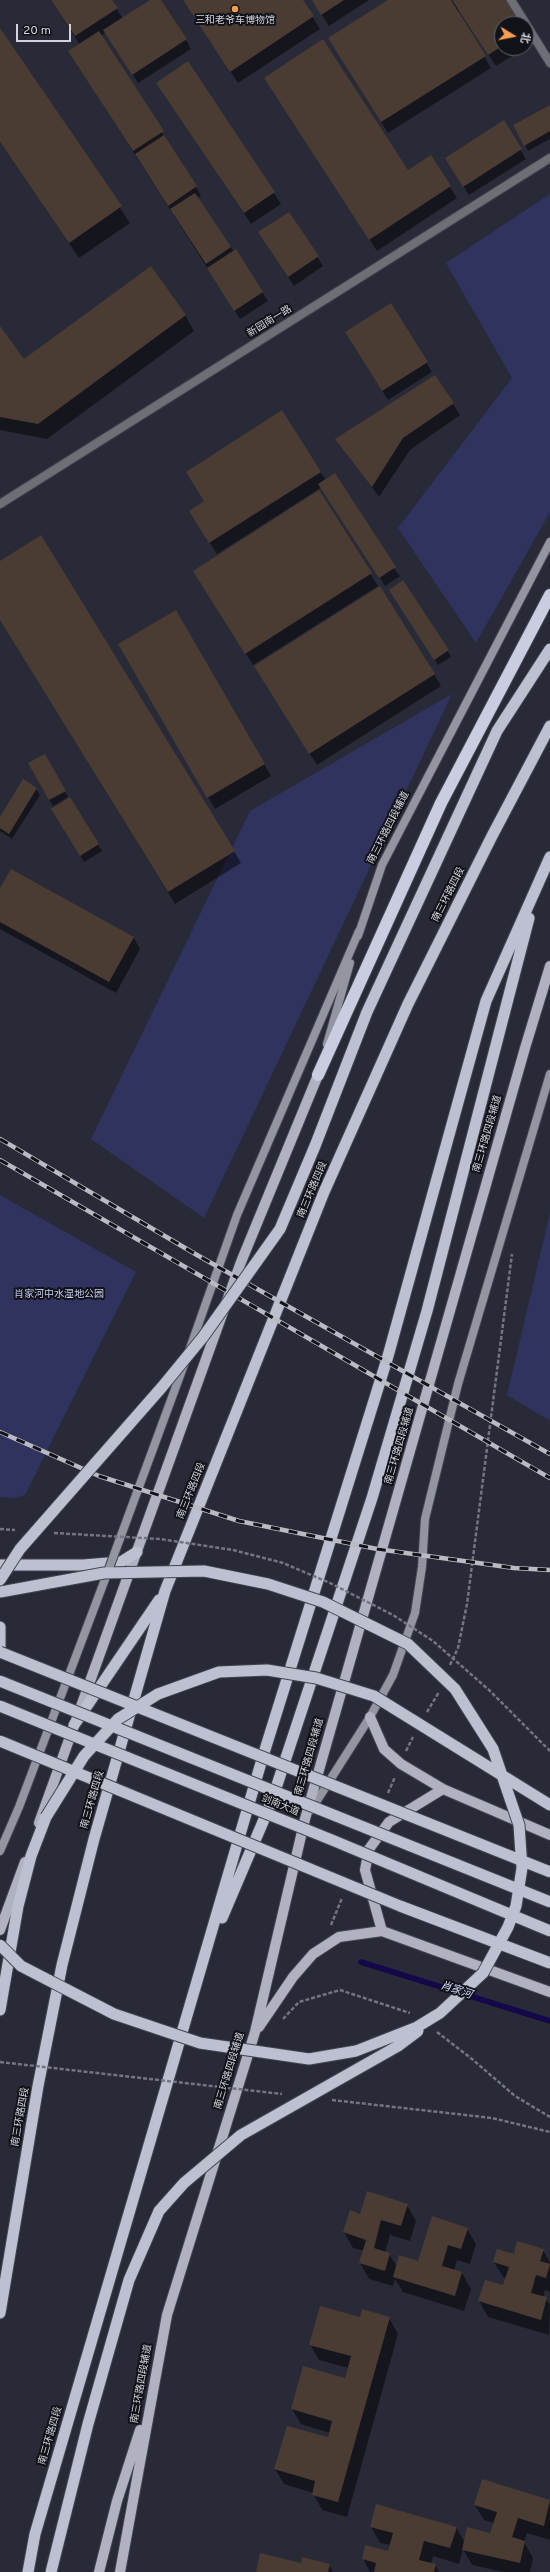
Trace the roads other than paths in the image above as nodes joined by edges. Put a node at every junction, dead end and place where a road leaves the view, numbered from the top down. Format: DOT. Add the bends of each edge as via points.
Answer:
graph roads {
  1 [pos="511,0"];
  2 [pos="521,16"];
  3 [pos="534,37"];
  4 [pos="550,63"];
  5 [pos="550,158"];
  6 [pos="0,504"];
  7 [pos="550,542"];
  8 [pos="550,595"];
  9 [pos="550,649"];
  10 [pos="550,726"];
  11 [pos="550,857"];
  12 [pos="536,890"];
  13 [pos="359,931"];
  14 [pos="550,966"];
  15 [pos="550,985"];
  16 [pos="525,1048"];
  17 [pos="550,1074"];
  18 [pos="318,1075"];
  19 [pos="137,1552"];
  20 [pos="0,1565"];
  21 [pos="0,1580"];
  22 [pos="0,1592"];
  23 [pos="165,1592"];
  24 [pos="0,1627"];
  25 [pos="0,1652"];
  26 [pos="0,1681"];
  27 [pos="0,1706"];
  28 [pos="370,1717"];
  29 [pos="74,1725"];
  30 [pos="0,1741"];
  31 [pos="443,1789"];
  32 [pos="550,1805"];
  33 [pos="305,1819"];
  34 [pos="550,1835"];
  35 [pos="0,1851"];
  36 [pos="550,1872"];
  37 [pos="550,1902"];
  38 [pos="0,1930"];
  39 [pos="550,1931"];
  40 [pos="382,1932"];
  41 [pos="0,1945"];
  42 [pos="202,1962"];
  43 [pos="550,1963"];
  44 [pos="550,1992"];
  45 [pos="0,2010"];
  46 [pos="440,2013"];
  47 [pos="255,2032"];
  48 [pos="0,2313"];
  49 [pos="150,2401"];
  50 [pos="28,2572"];
  51 [pos="51,2572"];
  52 [pos="99,2572"];
  53 [pos="120,2572"];
  1 -- 2 [label="street"];
  3 -- 4 [label="street"];
  5 -- 6 [label="street, 新园南一路"];
  7 -- 13 [label="main road, 南三环路四段辅道" via="382,865"];
  8 -- 18 [label="highway" via="441,803"];
  9 -- 21 [label="highway, bridge" via="496,731 367,1012 280,1229 203,1337 20,1549"];
  10 -- 23 [label="highway, 南三环路四段" via="408,1004 327,1185"];
  11 -- 12 [label="highway, 南三环路四段"];
  12 -- 42 [label="highway, 南三环路四段" via="486,1001 388,1356 263,1756"];
  12 -- 42 [label="highway, 南三环路四段" via="427,1311 372,1498 271,1803"];
  13 -- 18 [label="main road, 南三环路四段辅道"];
  13 -- 35 [label="main road, bridge" via="237,1215 107,1574"];
  14 -- 16 [label="main road"];
  15 -- 16 [label="main road"];
  16 -- 33 [label="main road, 南三环路四段辅道"];
  17 -- 28 [label="main road" via="458,1384 425,1519 422,1568 415,1613 393,1675"];
  18 -- 19 [label="main road, 南三环路四段辅道" via="241,1262"];
  19 -- 20 [label="highway" via="121,1562 84,1565"];
  19 -- 29 [label="main road, 南三环路四段辅道" via="117,1600"];
  22 -- 46 [label="highway, bridge" via="104,1574 204,1571 268,1584 323,1602 408,1644 455,1690 493,1749 519,1825 522,1861 516,1906 508,1928 483,1973"];
  23 -- 29 [label="highway"];
  23 -- 48 [label="highway, 南三环路四段" via="94,1839 62,1965 38,2086"];
  24 -- 25 [label="highway"];
  25 -- 36 [label="highway, bridge"];
  26 -- 37 [label="highway, 剑南大道, bridge"];
  27 -- 39 [label="highway, 剑南大道, bridge"];
  28 -- 31 [label="main road" via="384,1749 401,1764"];
  28 -- 33 [label="main road"];
  29 -- 38 [label="main road, 南三环路四段辅道"];
  30 -- 43 [label="highway, bridge" via="400,1906"];
  31 -- 34 [label="main road"];
  31 -- 40 [label="main road" via="389,1822 369,1849 365,1870"];
  32 -- 45 [label="highway, bridge" via="374,1696 316,1678 267,1670 219,1672 184,1684 158,1694 118,1719 84,1756 46,1816 31,1856 18,1906"];
  33 -- 47 [label="main road, 南三环路四段辅道"];
  40 -- 44 [label="main road"];
  40 -- 47 [label="main road" via="339,1937 319,1951 293,1977"];
  41 -- 46 [label="highway, bridge" via="21,1966 114,2014 200,2043 309,2059 356,2051 417,2027"];
  42 -- 50 [label="highway, 南三环路四段" via="35,2534"];
  46 -- 51 [label="highway, bridge" via="398,2046 241,2135 184,2183 159,2211 129,2280 84,2438"];
  47 -- 49 [label="main road, 南三环路四段辅道" via="167,2315"];
  49 -- 52 [label="main road" via="117,2501"];
  49 -- 53 [label="main road, 南三环路四段辅道"];
}
